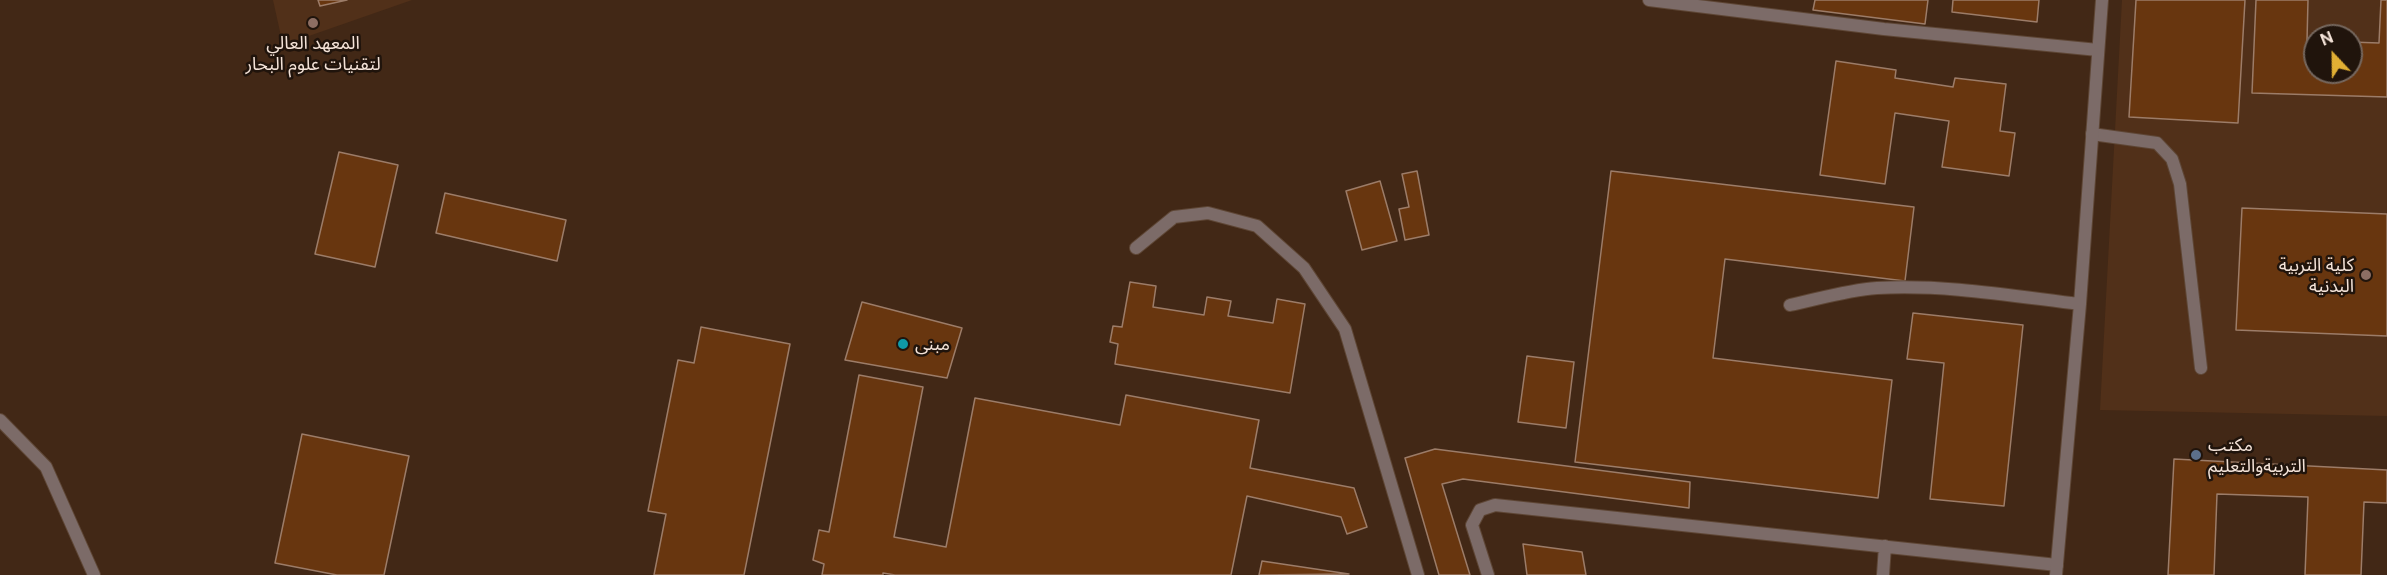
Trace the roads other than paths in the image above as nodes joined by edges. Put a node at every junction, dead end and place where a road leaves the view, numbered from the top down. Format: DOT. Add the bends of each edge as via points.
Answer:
graph roads {
  1 [pos="1650,0"];
  2 [pos="2102,0"];
  3 [pos="2098,50"];
  4 [pos="2092,134"];
  5 [pos="1136,248"];
  6 [pos="2080,304"];
  7 [pos="1790,305"];
  8 [pos="2201,368"];
  9 [pos="0,420"];
  10 [pos="1885,546"];
  11 [pos="2056,570"];
  12 [pos="94,575"];
  13 [pos="1418,575"];
  14 [pos="1488,575"];
  15 [pos="1883,575"];
  1 -- 3 [label="street"];
  2 -- 3 [label="street"];
  3 -- 4 [label="street"];
  4 -- 6 [label="street"];
  4 -- 8 [label="street" via="2157,143 2172,159 2180,184"];
  5 -- 13 [label="street" via="1174,217 1208,213 1257,226 1304,268 1345,329"];
  6 -- 7 [label="street" via="1911,287 1874,288"];
  6 -- 11 [label="street"];
  9 -- 12 [label="street" via="46,467"];
  10 -- 11 [label="street"];
  10 -- 14 [label="street" via="1495,505 1480,510 1472,525"];
  10 -- 15 [label="street"];
}
